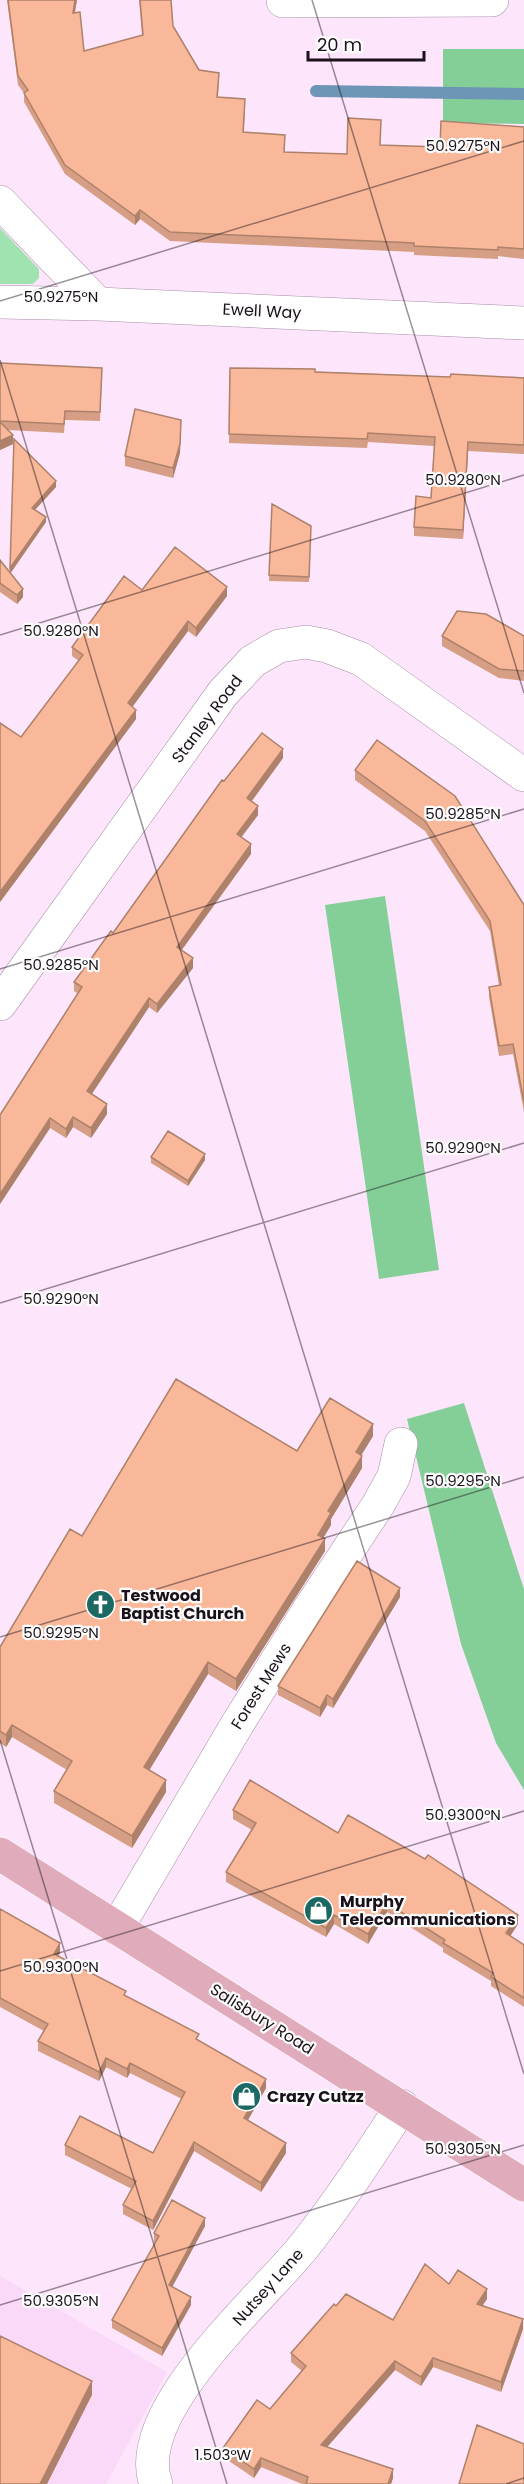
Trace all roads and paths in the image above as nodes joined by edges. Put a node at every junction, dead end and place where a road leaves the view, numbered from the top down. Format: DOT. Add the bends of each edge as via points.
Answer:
graph roads {
  1 [pos="492,0"];
  2 [pos="283,1"];
  3 [pos="0,202"];
  4 [pos="0,302"];
  5 [pos="98,304"];
  6 [pos="524,323"];
  7 [pos="524,775"];
  8 [pos="0,1004"];
  9 [pos="401,1444"];
  10 [pos="0,1854"];
  11 [pos="117,1928"];
  12 [pos="402,2106"];
  13 [pos="524,2185"];
  14 [pos="154,2479"];
  1 -- 2 [label="street"];
  3 -- 5 [label="street"];
  4 -- 5 [label="street, Ewell Way"];
  5 -- 6 [label="street, Ewell Way"];
  7 -- 8 [label="street, Stanley Road" via="361,659 327,645 306,642 279,646 253,661 223,693"];
  9 -- 11 [label="street, Forest Mews" via="394,1476 378,1505 238,1723"];
  10 -- 11 [label="main road, Salisbury Road"];
  11 -- 12 [label="main road, Salisbury Road"];
  12 -- 13 [label="main road, Salisbury Road"];
  12 -- 14 [label="street, Nutsey Lane" via="305,2246 211,2350 167,2410 154,2441"];
}
